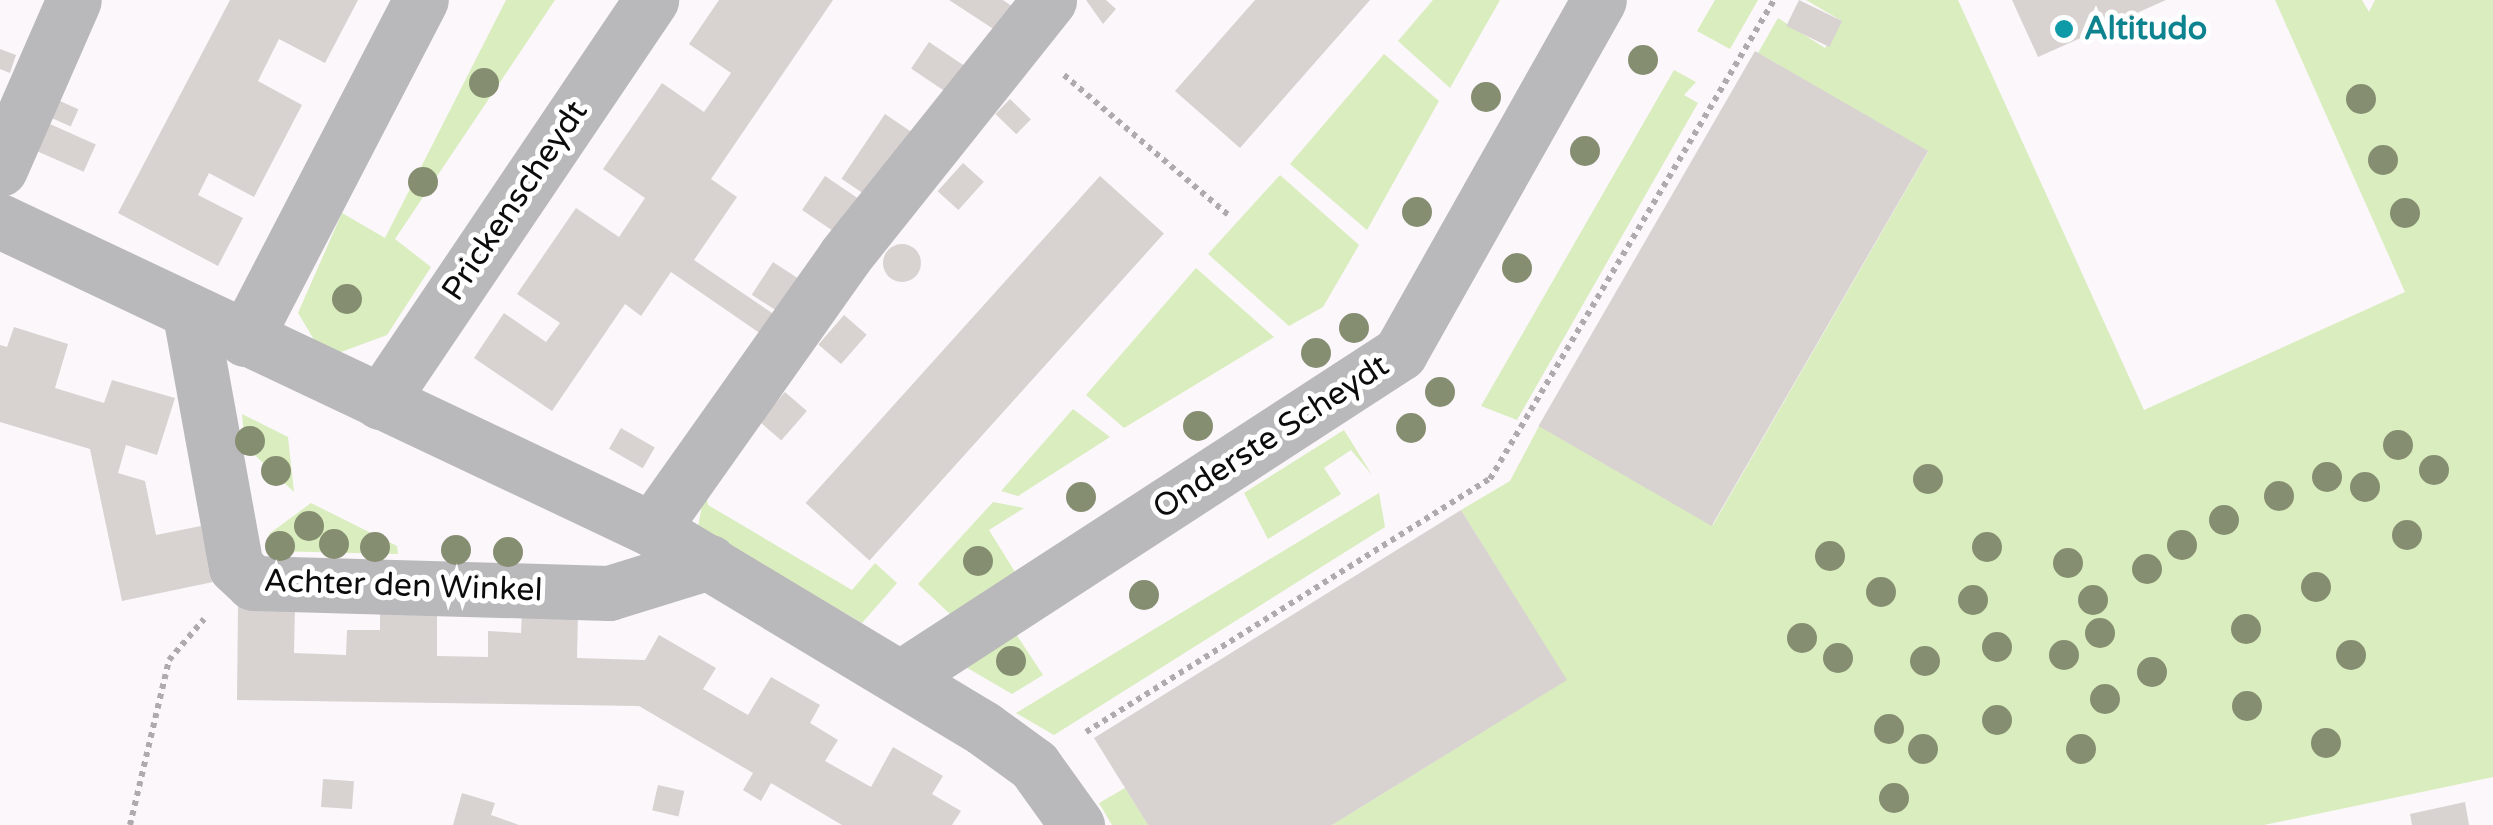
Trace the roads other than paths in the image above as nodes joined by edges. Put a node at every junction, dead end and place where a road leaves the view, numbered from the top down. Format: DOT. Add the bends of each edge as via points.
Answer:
graph roads {
  1 [pos="74,0"];
  2 [pos="421,0"];
  3 [pos="651,0"];
  4 [pos="1600,0"];
  5 [pos="1034,18"];
  6 [pos="0,169"];
  7 [pos="0,221"];
  8 [pos="190,314"];
  9 [pos="245,339"];
  10 [pos="380,402"];
  11 [pos="652,529"];
  12 [pos="709,562"];
  13 [pos="903,676"];
  14 [pos="1077,825"];
  1 -- 6 [label="street"];
  2 -- 9 [label="street"];
  3 -- 10 [label="street, Prickenscheydt"];
  4 -- 13 [label="street, Onderste Scheydt" via="1400,353"];
  5 -- 11 [label="street" via="844,256"];
  7 -- 8 [label="street"];
  8 -- 9 [label="street"];
  8 -- 12 [label="street, Achter den Winkel" via="236,567 253,583 609,594"];
  9 -- 10 [label="street"];
  10 -- 11 [label="street"];
  11 -- 12 [label="street"];
  12 -- 13 [label="street"];
  13 -- 14 [label="street" via="1034,765"];
}
